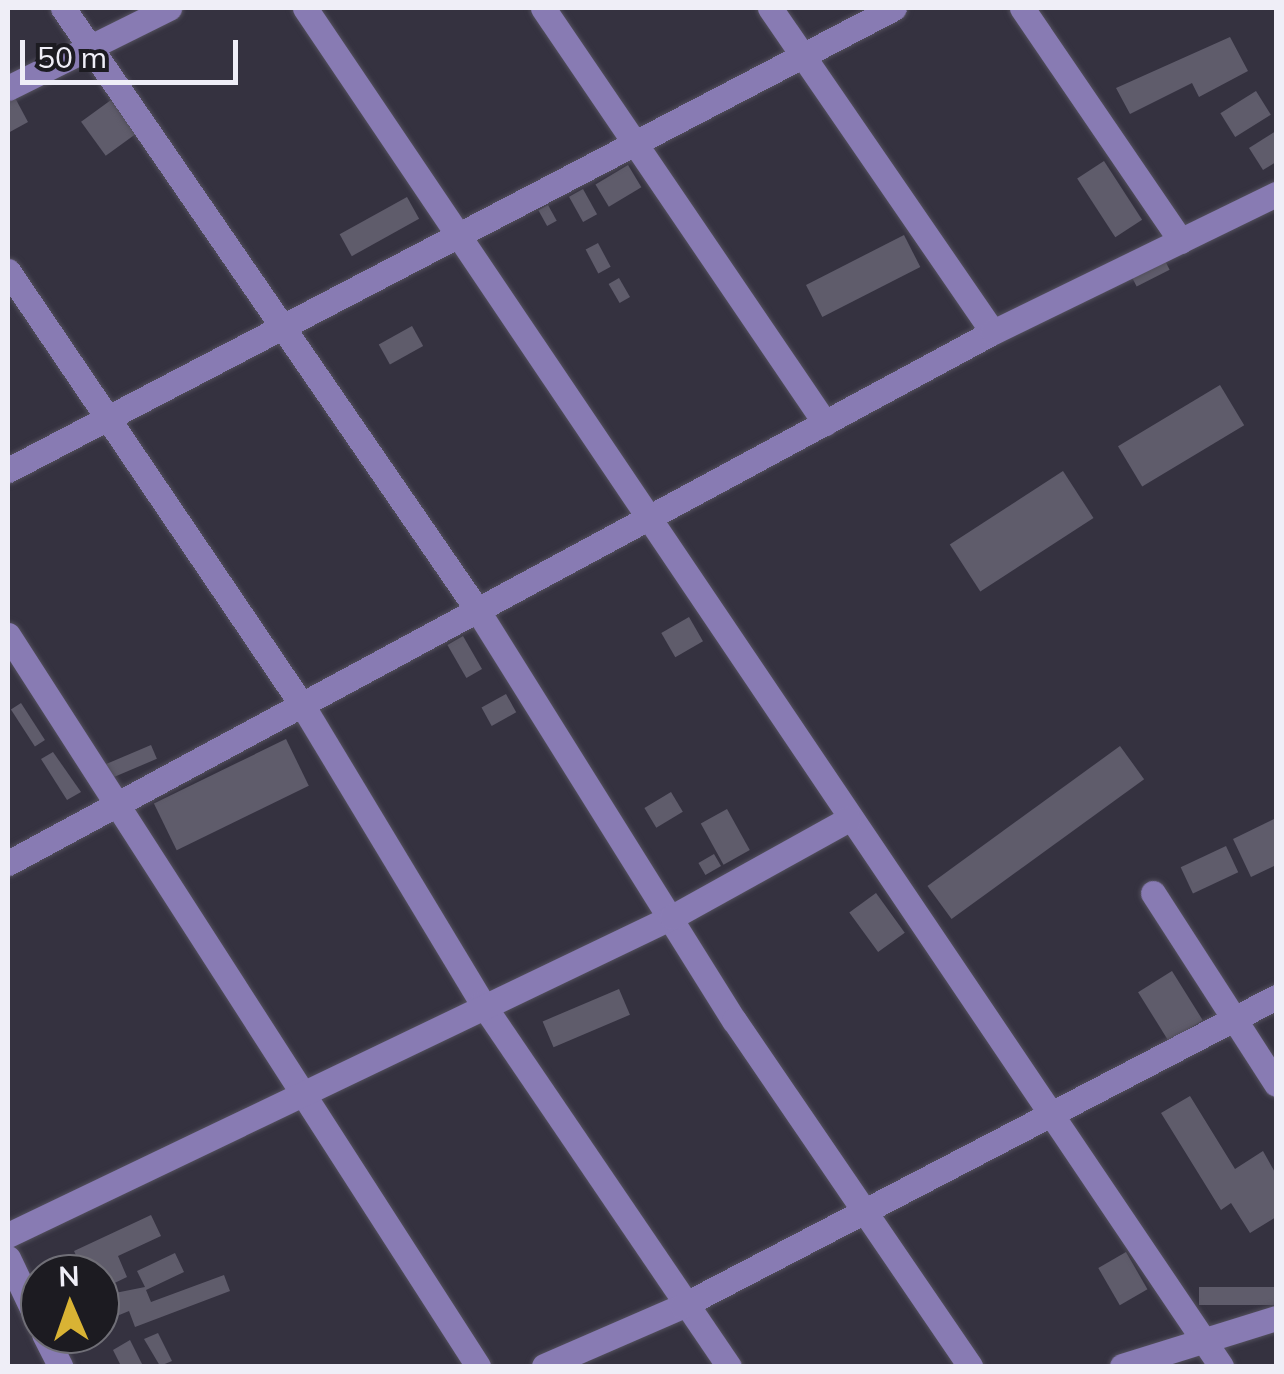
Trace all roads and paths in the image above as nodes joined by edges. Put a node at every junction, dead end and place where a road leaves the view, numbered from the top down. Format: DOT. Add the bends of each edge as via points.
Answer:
graph roads {
  1 [pos="63,8"];
  2 [pos="169,8"];
  3 [pos="305,8"];
  4 [pos="542,8"];
  5 [pos="770,8"];
  6 [pos="894,8"];
  7 [pos="1022,8"];
  8 [pos="90,50"];
  9 [pos="804,58"];
  10 [pos="8,88"];
  11 [pos="637,141"];
  12 [pos="1276,194"];
  13 [pos="456,235"];
  14 [pos="1181,241"];
  15 [pos="8,271"];
  16 [pos="280,324"];
  17 [pos="994,332"];
  18 [pos="106,416"];
  19 [pos="825,423"];
  20 [pos="8,470"];
  21 [pos="646,523"];
  22 [pos="478,610"];
  23 [pos="8,635"];
  24 [pos="304,708"];
  25 [pos="121,810"];
  26 [pos="850,819"];
  27 [pos="8,863"];
  28 [pos="1154,893"];
  29 [pos="672,917"];
  30 [pos="1276,997"];
  31 [pos="482,1002"];
  32 [pos="1236,1018"];
  33 [pos="1276,1084"];
  34 [pos="298,1096"];
  35 [pos="1047,1118"];
  36 [pos="870,1208"];
  37 [pos="8,1235"];
  38 [pos="8,1258"];
  39 [pos="20,1283"];
  40 [pos="682,1306"];
  41 [pos="1276,1318"];
  42 [pos="1205,1342"];
  43 [pos="478,1366"];
  44 [pos="544,1366"];
  45 [pos="728,1366"];
  46 [pos="970,1366"];
  47 [pos="1122,1366"];
  48 [pos="1221,1366"];
  1 -- 8 [label="street"];
  2 -- 8 [label="street"];
  3 -- 13 [label="street"];
  4 -- 11 [label="street"];
  5 -- 9 [label="street"];
  6 -- 9 [label="street"];
  7 -- 14 [label="street"];
  8 -- 10 [label="street"];
  8 -- 16 [label="street"];
  9 -- 11 [label="street"];
  9 -- 17 [label="street"];
  11 -- 13 [label="street"];
  11 -- 19 [label="street"];
  12 -- 14 [label="street"];
  13 -- 16 [label="street"];
  13 -- 21 [label="street"];
  14 -- 17 [label="street"];
  15 -- 18 [label="street"];
  16 -- 18 [label="street"];
  16 -- 22 [label="street"];
  17 -- 19 [label="street"];
  18 -- 20 [label="street"];
  18 -- 24 [label="street"];
  19 -- 21 [label="street"];
  21 -- 22 [label="street"];
  21 -- 26 [label="street"];
  22 -- 24 [label="street"];
  22 -- 29 [label="street"];
  23 -- 25 [label="street"];
  24 -- 25 [label="street"];
  24 -- 31 [label="street"];
  25 -- 27 [label="street"];
  25 -- 34 [label="street"];
  26 -- 29 [label="street"];
  26 -- 35 [label="street"];
  28 -- 32 [label="street"];
  29 -- 31 [label="street"];
  29 -- 36 [label="street"];
  30 -- 32 [label="street"];
  31 -- 34 [label="street"];
  31 -- 40 [label="street"];
  32 -- 33 [label="street"];
  32 -- 35 [label="street"];
  34 -- 37 [label="street"];
  34 -- 43 [label="street"];
  35 -- 36 [label="street"];
  35 -- 42 [label="street"];
  36 -- 40 [label="street"];
  36 -- 46 [label="street"];
  38 -- 39 [label="street"];
  40 -- 44 [label="street"];
  40 -- 45 [label="street"];
  41 -- 42 [label="street"];
  42 -- 47 [label="street"];
  42 -- 48 [label="street"];
}
